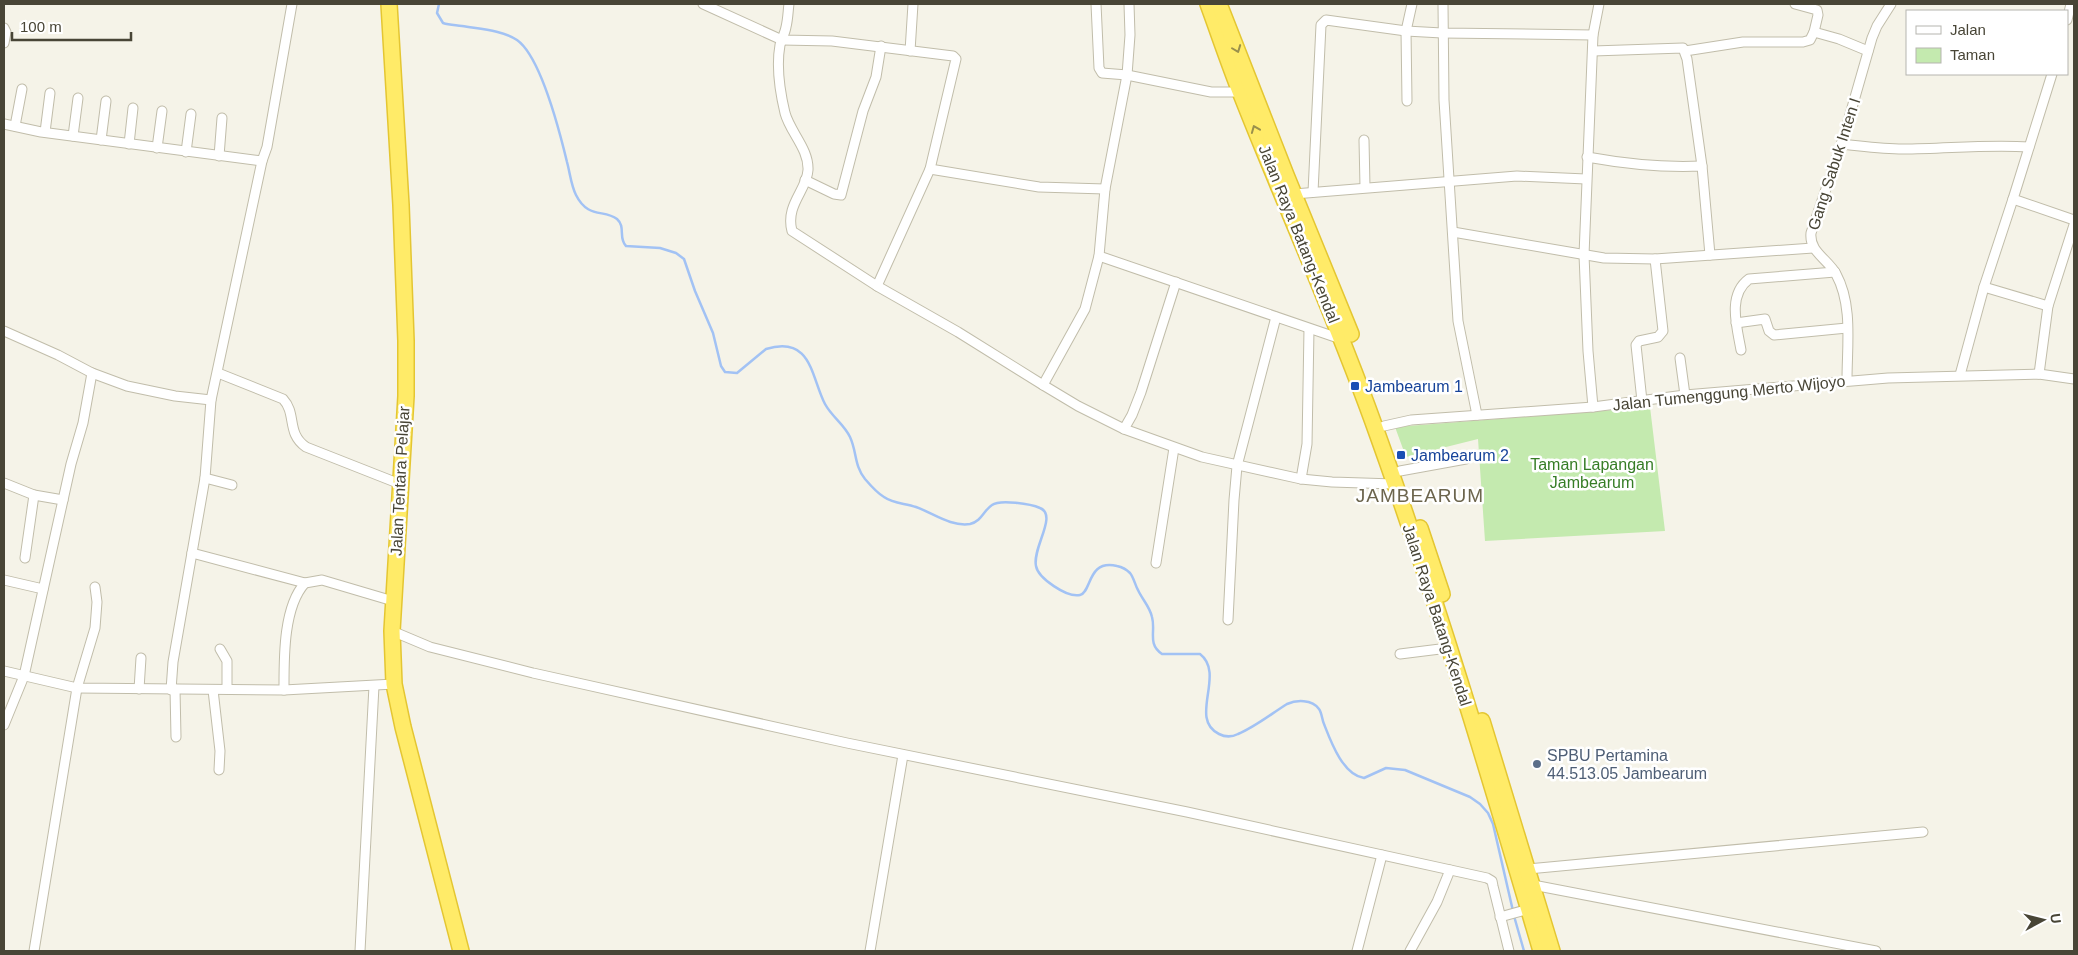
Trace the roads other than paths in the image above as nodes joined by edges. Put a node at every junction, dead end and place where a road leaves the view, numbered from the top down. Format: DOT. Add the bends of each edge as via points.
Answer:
graph roads {
  1 [pos="292,4"];
  2 [pos="389,4"];
  3 [pos="703,4"];
  4 [pos="789,4"];
  5 [pos="913,4"];
  6 [pos="1096,4"];
  7 [pos="1129,4"];
  8 [pos="1208,4"];
  9 [pos="1219,4"];
  10 [pos="1412,4"];
  11 [pos="1443,4"];
  12 [pos="1599,4"];
  13 [pos="1797,4"];
  14 [pos="1891,4"];
  15 [pos="4,28"];
  16 [pos="1406,31"];
  17 [pos="1814,32"];
  18 [pos="1442,33"];
  19 [pos="1594,35"];
  20 [pos="782,40"];
  21 [pos="4,43"];
  22 [pos="881,46"];
  23 [pos="1685,50"];
  24 [pos="910,51"];
  25 [pos="1593,51"];
  26 [pos="1868,51"];
  27 [pos="1127,75"];
  28 [pos="2052,75"];
  29 [pos="22,89"];
  30 [pos="1241,92"];
  31 [pos="50,93"];
  32 [pos="78,98"];
  33 [pos="106,101"];
  34 [pos="1407,101"];
  35 [pos="133,108"];
  36 [pos="162,111"];
  37 [pos="191,114"];
  38 [pos="222,118"];
  39 [pos="4,124"];
  40 [pos="15,126"];
  41 [pos="45,132"];
  42 [pos="73,136"];
  43 [pos="101,140"];
  44 [pos="1364,140"];
  45 [pos="129,144"];
  46 [pos="1841,144"];
  47 [pos="2029,147"];
  48 [pos="157,148"];
  49 [pos="186,152"];
  50 [pos="219,156"];
  51 [pos="1587,157"];
  52 [pos="262,161"];
  53 [pos="1702,166"];
  54 [pos="930,169"];
  55 [pos="1586,179"];
  56 [pos="805,180"];
  57 [pos="1450,182"];
  58 [pos="1365,187"];
  59 [pos="1105,189"];
  60 [pos="1313,192"];
  61 [pos="1294,194"];
  62 [pos="2013,199"];
  63 [pos="2074,220"];
  64 [pos="1300,223"];
  65 [pos="2074,225"];
  66 [pos="1453,232"];
  67 [pos="1813,248"];
  68 [pos="1584,254"];
  69 [pos="1710,255"];
  70 [pos="1099,256"];
  71 [pos="1655,259"];
  72 [pos="1835,272"];
  73 [pos="1176,282"];
  74 [pos="877,286"];
  75 [pos="1984,287"];
  76 [pos="2048,306"];
  77 [pos="1276,317"];
  78 [pos="1736,324"];
  79 [pos="1847,328"];
  80 [pos="1309,329"];
  81 [pos="4,331"];
  82 [pos="1341,339"];
  83 [pos="1742,350"];
  84 [pos="1680,358"];
  85 [pos="92,373"];
  86 [pos="218,373"];
  87 [pos="2039,374"];
  88 [pos="1960,376"];
  89 [pos="2074,378"];
  90 [pos="1847,380"];
  91 [pos="1043,385"];
  92 [pos="1686,395"];
  93 [pos="212,400"];
  94 [pos="1642,401"];
  95 [pos="1593,407"];
  96 [pos="1477,415"];
  97 [pos="1384,426"];
  98 [pos="1124,429"];
  99 [pos="1174,448"];
  100 [pos="1466,459"];
  101 [pos="1237,466"];
  102 [pos="205,478"];
  103 [pos="1397,478"];
  104 [pos="1301,479"];
  105 [pos="4,483"];
  106 [pos="400,484"];
  107 [pos="232,485"];
  108 [pos="34,494"];
  109 [pos="63,500"];
  110 [pos="192,553"];
  111 [pos="25,558"];
  112 [pos="1156,563"];
  113 [pos="4,580"];
  114 [pos="305,584"];
  115 [pos="95,587"];
  116 [pos="43,589"];
  117 [pos="394,601"];
  118 [pos="1228,620"];
  119 [pos="392,631"];
  120 [pos="1448,648"];
  121 [pos="220,650"];
  122 [pos="1400,654"];
  123 [pos="141,658"];
  124 [pos="4,671"];
  125 [pos="24,676"];
  126 [pos="394,684"];
  127 [pos="374,686"];
  128 [pos="77,688"];
  129 [pos="139,689"];
  130 [pos="173,689"];
  131 [pos="213,690"];
  132 [pos="227,690"];
  133 [pos="284,690"];
  134 [pos="4,725"];
  135 [pos="176,737"];
  136 [pos="903,755"];
  137 [pos="219,770"];
  138 [pos="1923,832"];
  139 [pos="1382,855"];
  140 [pos="1528,869"];
  141 [pos="1450,870"];
  142 [pos="1533,885"];
  143 [pos="1523,911"];
  144 [pos="1502,917"];
  145 [pos="34,951"];
  146 [pos="360,951"];
  147 [pos="461,951"];
  148 [pos="870,951"];
  149 [pos="1357,951"];
  150 [pos="1410,951"];
  151 [pos="1509,951"];
  152 [pos="1541,951"];
  153 [pos="1552,951"];
  154 [pos="1876,951"];
  1 -- 52 [label="street"];
  2 -- 106 [label="highway, Jalan Tentara Pelajar" via="406,341"];
  3 -- 20 [label="street"];
  4 -- 20 [label="street"];
  5 -- 24 [label="street"];
  6 -- 27 [label="street" via="1100,72"];
  7 -- 27 [label="street"];
  8 -- 30 [label="highway, Jalan Raya Batang-Kendal"];
  9 -- 61 [label="highway, Jalan Raya Batang-Kendal, one-way"];
  10 -- 16 [label="street"];
  11 -- 18 [label="street"];
  12 -- 19 [label="street"];
  13 -- 17 [label="street" via="1817,10"];
  14 -- 26 [label="street, Gang Sabuk Inten I" via="1877,26"];
  15 -- 21 [label="street"];
  16 -- 18 [label="street"];
  16 -- 34 [label="street"];
  16 -- 60 [label="street" via="1326,20 1321,25"];
  17 -- 23 [label="street" via="1810,40 1802,42 1760,41"];
  17 -- 26 [label="street"];
  18 -- 19 [label="street"];
  18 -- 57 [label="street"];
  19 -- 25 [label="street"];
  20 -- 22 [label="street"];
  20 -- 56 [label="street" via="780,88 786,116 808,167"];
  22 -- 24 [label="street"];
  22 -- 56 [label="street" via="876,77 862,111 841,195"];
  23 -- 25 [label="street" via="1680,47"];
  23 -- 53 [label="street"];
  24 -- 54 [label="street" via="953,56 957,61"];
  25 -- 51 [label="street"];
  26 -- 46 [label="street, Gang Sabuk Inten I"];
  27 -- 30 [label="street" via="1211,92"];
  27 -- 59 [label="street"];
  28 -- 47 [label="street"];
  29 -- 40 [label="street"];
  64 -- 30 [label="highway, Jalan Raya Batang-Kendal, one-way"];
  31 -- 41 [label="street"];
  32 -- 42 [label="street"];
  33 -- 43 [label="street"];
  35 -- 45 [label="street"];
  36 -- 48 [label="street"];
  37 -- 49 [label="street"];
  38 -- 50 [label="street"];
  39 -- 40 [label="street"];
  40 -- 41 [label="street"];
  41 -- 42 [label="street"];
  42 -- 43 [label="street"];
  43 -- 45 [label="street"];
  44 -- 58 [label="street"];
  45 -- 48 [label="street"];
  46 -- 47 [label="street" via="1900,149 1996,145"];
  46 -- 67 [label="street, Gang Sabuk Inten I" via="1810,233"];
  47 -- 62 [label="street"];
  48 -- 49 [label="street"];
  49 -- 50 [label="street"];
  50 -- 52 [label="street"];
  51 -- 53 [label="street" via="1670,168"];
  51 -- 55 [label="street"];
  52 -- 86 [label="street"];
  53 -- 69 [label="street"];
  54 -- 59 [label="street" via="1039,187"];
  54 -- 74 [label="street"];
  55 -- 57 [label="street" via="1517,176"];
  55 -- 68 [label="street"];
  56 -- 74 [label="street" via="795,198 790,218 792,231"];
  57 -- 58 [label="street"];
  57 -- 66 [label="street"];
  58 -- 60 [label="street"];
  59 -- 70 [label="street"];
  60 -- 61 [label="street"];
  61 -- 64 [label="highway, Jalan Raya Batang-Kendal"];
  62 -- 63 [label="street"];
  62 -- 75 [label="street"];
  64 -- 82 [label="highway, Jalan Raya Batang-Kendal"];
  64 -- 97 [label="highway, Jalan Raya Batang-Kendal" via="1339,302"];
  65 -- 76 [label="street"];
  66 -- 68 [label="street"];
  66 -- 96 [label="street" via="1458,321"];
  67 -- 69 [label="street"];
  67 -- 72 [label="street, Gang Sabuk Inten I"];
  68 -- 71 [label="street" via="1604,258"];
  68 -- 95 [label="street"];
  69 -- 71 [label="street"];
  70 -- 73 [label="street"];
  70 -- 91 [label="street" via="1085,309"];
  71 -- 94 [label="street" via="1663,331 1658,337 1639,341 1636,345"];
  72 -- 78 [label="street" via="1749,279 1735,299"];
  72 -- 79 [label="street, Gang Sabuk Inten I" via="1844,291"];
  73 -- 77 [label="street"];
  73 -- 98 [label="street" via="1141,392"];
  74 -- 91 [label="street"];
  75 -- 76 [label="street"];
  75 -- 88 [label="street"];
  76 -- 87 [label="street"];
  77 -- 80 [label="street"];
  77 -- 101 [label="street"];
  78 -- 79 [label="street" via="1764,318 1774,335"];
  78 -- 83 [label="street"];
  79 -- 90 [label="street, Gang Sabuk Inten I"];
  80 -- 82 [label="street"];
  80 -- 104 [label="street" via="1307,444"];
  81 -- 85 [label="street"];
  82 -- 103 [label="highway, Jalan Raya Batang-Kendal"];
  84 -- 92 [label="street"];
  85 -- 93 [label="street" via="132,388"];
  85 -- 109 [label="street"];
  86 -- 93 [label="street"];
  86 -- 106 [label="street" via="283,399 295,436 306,447"];
  87 -- 88 [label="street, Jalan Tumenggung Merto Wijoyo"];
  87 -- 89 [label="street, Jalan Tumenggung Merto Wijoyo"];
  88 -- 90 [label="street, Jalan Tumenggung Merto Wijoyo"];
  90 -- 92 [label="street, Jalan Tumenggung Merto Wijoyo"];
  91 -- 98 [label="street"];
  92 -- 94 [label="street, Jalan Tumenggung Merto Wijoyo"];
  93 -- 102 [label="street"];
  94 -- 95 [label="street, Jalan Tumenggung Merto Wijoyo"];
  95 -- 96 [label="street, Jalan Tumenggung Merto Wijoyo"];
  96 -- 97 [label="street, Jalan Tumenggung Merto Wijoyo" via="1411,420"];
  97 -- 103 [label="highway, Jalan Raya Batang-Kendal"];
  98 -- 99 [label="street"];
  99 -- 101 [label="street"];
  99 -- 112 [label="street"];
  100 -- 103 [label="street"];
  101 -- 104 [label="street"];
  101 -- 118 [label="street"];
  102 -- 107 [label="street"];
  102 -- 110 [label="street"];
  103 -- 104 [label="street" via="1332,482"];
  103 -- 120 [label="highway, Jalan Raya Batang-Kendal"];
  103 -- 140 [label="highway, Jalan Raya Batang-Kendal" via="1431,560"];
  105 -- 108 [label="street"];
  106 -- 117 [label="highway, Jalan Tentara Pelajar"];
  108 -- 109 [label="street"];
  108 -- 111 [label="street"];
  109 -- 116 [label="street"];
  110 -- 114 [label="street"];
  110 -- 130 [label="street" via="173,662"];
  113 -- 116 [label="street"];
  114 -- 117 [label="street" via="322,580"];
  114 -- 133 [label="street" via="292,601"];
  115 -- 128 [label="street" via="95,628"];
  116 -- 125 [label="street"];
  117 -- 119 [label="highway, Jalan Tentara Pelajar"];
  119 -- 126 [label="highway, Jalan Tentara Pelajar"];
  119 -- 136 [label="street" via="430,647 533,673"];
  120 -- 122 [label="street"];
  120 -- 143 [label="highway, Jalan Raya Batang-Kendal"];
  121 -- 132 [label="street" via="227,661"];
  123 -- 129 [label="street"];
  124 -- 125 [label="street"];
  125 -- 128 [label="street"];
  125 -- 134 [label="street"];
  126 -- 127 [label="street"];
  126 -- 147 [label="highway, Jalan Tentara Pelajar"];
  127 -- 133 [label="street"];
  127 -- 146 [label="street"];
  128 -- 129 [label="street"];
  128 -- 145 [label="street"];
  129 -- 130 [label="street"];
  130 -- 131 [label="street"];
  130 -- 135 [label="street"];
  131 -- 132 [label="street"];
  131 -- 137 [label="street"];
  132 -- 133 [label="street"];
  136 -- 139 [label="street"];
  136 -- 148 [label="street"];
  138 -- 140 [label="street"];
  139 -- 141 [label="street"];
  139 -- 149 [label="street"];
  140 -- 142 [label="highway, Jalan Raya Batang-Kendal"];
  141 -- 144 [label="street" via="1492,881"];
  141 -- 150 [label="street" via="1437,902"];
  142 -- 153 [label="highway, Jalan Raya Batang-Kendal"];
  142 -- 154 [label="street"];
  143 -- 144 [label="street"];
  143 -- 152 [label="highway, Jalan Raya Batang-Kendal"];
  144 -- 151 [label="street"];
}
